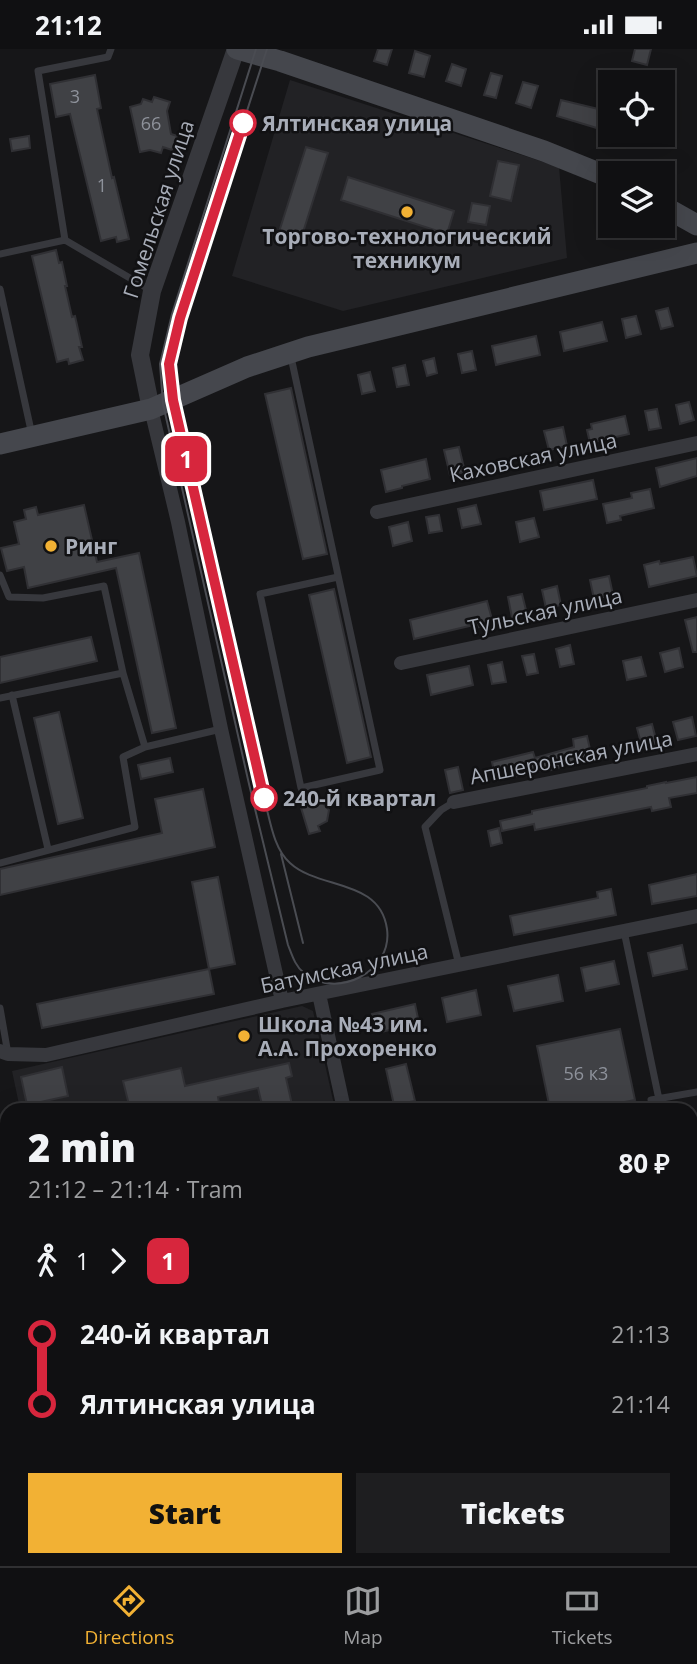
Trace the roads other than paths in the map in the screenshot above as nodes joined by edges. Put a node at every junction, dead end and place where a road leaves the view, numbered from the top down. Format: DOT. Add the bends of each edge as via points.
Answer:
graph roads {
  1 [pos="111,49"];
  2 [pos="237,49"];
  3 [pos="282,55"];
  4 [pos="598,173"];
  5 [pos="675,213"];
  6 [pos="697,225"];
  7 [pos="65,240"];
  8 [pos="697,253"];
  9 [pos="0,254"];
  10 [pos="0,289"];
  11 [pos="152,291"];
  12 [pos="4,328"];
  13 [pos="290,353"];
  14 [pos="151,409"];
  15 [pos="32,436"];
  16 [pos="0,443"];
  17 [pos="697,443"];
  18 [pos="377,512"];
  19 [pos="0,575"];
  20 [pos="338,577"];
  21 [pos="697,600"];
  22 [pos="401,663"];
  23 [pos="123,673"];
  24 [pos="12,695"];
  25 [pos="0,698"];
  26 [pos="221,729"];
  27 [pos="145,747"];
  28 [pos="697,754"];
  29 [pos="454,802"];
  30 [pos="48,849"];
  31 [pos="0,863"];
  32 [pos="697,916"];
  33 [pos="624,931"];
  34 [pos="459,965"];
  35 [pos="319,994"];
  36 [pos="282,1001"];
  37 [pos="0,1008"];
  38 [pos="4,1052"];
  39 [pos="697,1092"];
  40 [pos="655,1099"];
  41 [pos="343,1103"];
  42 [pos="657,1103"];
  1 -- 7 [label="lane" via="108,57 38,71"];
  2 -- 3 [label="main road"];
  2 -- 11 [label="street, Гомельская улица"];
  3 -- 4 [label="main road"];
  5 -- 6 [label="main road"];
  7 -- 9 [label="lane"];
  7 -- 11 [label="lane"];
  8 -- 13 [label="main road"];
  10 -- 12 [label="lane"];
  11 -- 14 [label="street, Гомельская улица" via="140,355"];
  12 -- 15 [label="lane"];
  13 -- 14 [label="main road"];
  13 -- 20 [label="lane"];
  14 -- 15 [label="main road"];
  14 -- 26 [label="street, Гомельская улица"];
  15 -- 16 [label="main road"];
  17 -- 18 [label="street, Каховская улица"];
  19 -- 23 [label="lane" via="9,597 43,598 104,586"];
  20 -- 20 [label="lane" via="380,771 301,788 260,594"];
  21 -- 22 [label="street, Тульская улица"];
  23 -- 24 [label="lane"];
  23 -- 27 [label="lane"];
  24 -- 25 [label="lane"];
  24 -- 30 [label="lane"];
  26 -- 27 [label="lane"];
  26 -- 36 [label="street, Гомельская улица"];
  27 -- 30 [label="lane" via="123,757 135,827"];
  28 -- 29 [label="street, Апшеронская улица"];
  29 -- 34 [label="lane" via="425,827"];
  30 -- 31 [label="lane"];
  32 -- 33 [label="street, Батумская улица"];
  33 -- 34 [label="street, Батумская улица"];
  33 -- 40 [label="lane"];
  34 -- 35 [label="street, Батумская улица"];
  35 -- 36 [label="street, Батумская улица"];
  35 -- 41 [label="street"];
  36 -- 38 [label="street, Батумская улица" via="46,1055"];
  37 -- 38 [label="lane"];
  39 -- 40 [label="lane"];
  40 -- 42 [label="lane"];
}
